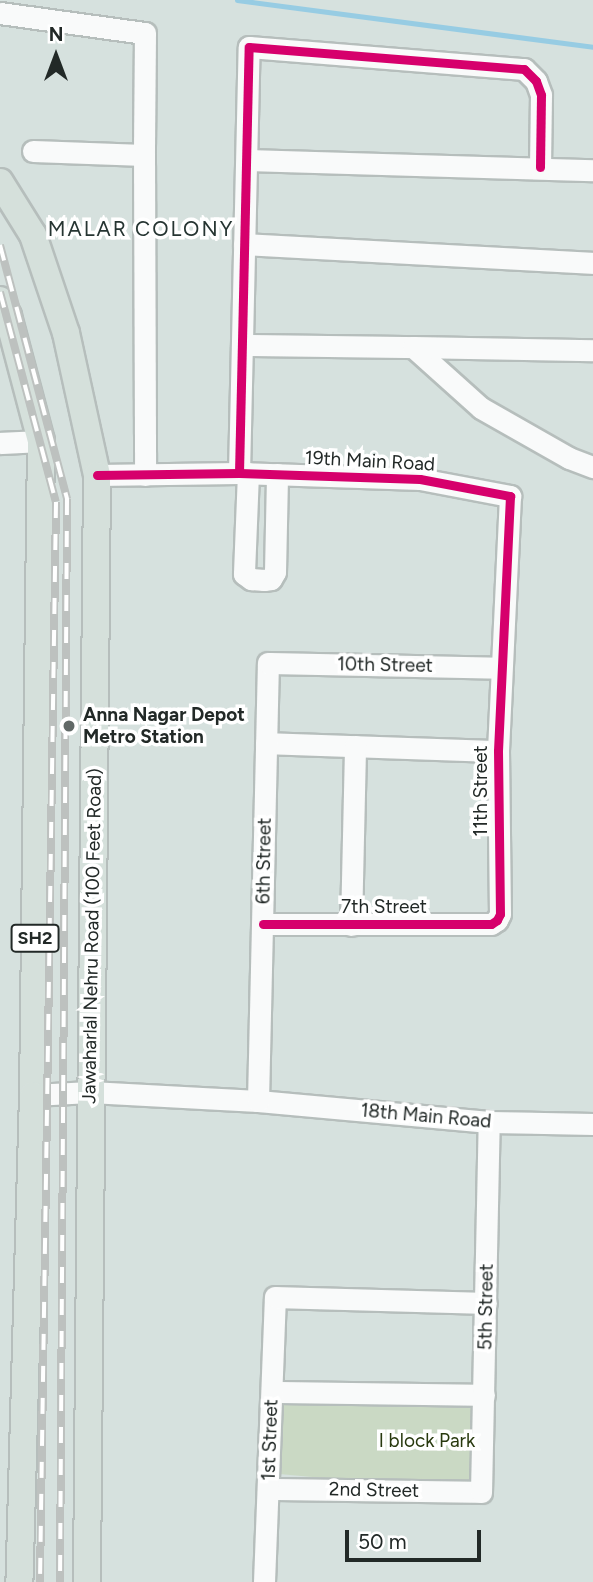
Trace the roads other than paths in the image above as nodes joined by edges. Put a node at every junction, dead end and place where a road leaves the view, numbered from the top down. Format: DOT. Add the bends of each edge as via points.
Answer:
graph roads {
  1 [pos="0,13"];
  2 [pos="33,151"];
  3 [pos="144,155"];
  4 [pos="247,160"];
  5 [pos="540,167"];
  6 [pos="593,170"];
  7 [pos="0,182"];
  8 [pos="244,244"];
  9 [pos="593,262"];
  10 [pos="0,300"];
  11 [pos="243,345"];
  12 [pos="413,347"];
  13 [pos="593,350"];
  14 [pos="41,442"];
  15 [pos="0,443"];
  16 [pos="593,467"];
  17 [pos="243,473"];
  18 [pos="277,474"];
  19 [pos="97,475"];
  20 [pos="145,475"];
  21 [pos="268,663"];
  22 [pos="501,668"];
  23 [pos="266,743"];
  24 [pos="355,746"];
  25 [pos="498,751"];
  26 [pos="500,914"];
  27 [pos="263,924"];
  28 [pos="351,925"];
  29 [pos="90,1092"];
  30 [pos="33,1095"];
  31 [pos="258,1101"];
  32 [pos="489,1122"];
  33 [pos="593,1124"];
  34 [pos="486,1303"];
  35 [pos="272,1392"];
  36 [pos="484,1395"];
  37 [pos="268,1489"];
  38 [pos="481,1492"];
  39 [pos="19,1582"];
  40 [pos="87,1582"];
  41 [pos="264,1582"];
  1 -- 3 [label="street" via="145,33"];
  2 -- 3 [label="street"];
  3 -- 20 [label="street"];
  4 -- 5 [label="street"];
  4 -- 5 [label="street" via="249,47 524,69 541,95"];
  4 -- 8 [label="street"];
  5 -- 6 [label="street"];
  7 -- 19 [label="main road, Jawaharlal Nehru Road (100 Feet Road)" via="33,235 54,296"];
  8 -- 9 [label="street"];
  8 -- 11 [label="street"];
  10 -- 14 [label="main road, SH2"];
  11 -- 12 [label="street"];
  11 -- 17 [label="street"];
  12 -- 13 [label="street"];
  12 -- 16 [label="street" via="481,408"];
  14 -- 15 [label="street"];
  14 -- 30 [label="main road, SH2"];
  17 -- 18 [label="street, 19th Main Road"];
  17 -- 18 [label="street" via="244,574 264,580 275,572"];
  17 -- 20 [label="street, 19th Main Road"];
  18 -- 22 [label="street, 19th Main Road" via="420,479 510,496"];
  19 -- 20 [label="street, 19th Main Road"];
  19 -- 29 [label="main road, Jawaharlal Nehru Road (100 Feet Road)"];
  21 -- 22 [label="street, 10th Street"];
  21 -- 23 [label="street, 6th Street"];
  22 -- 25 [label="street, 11th Street"];
  23 -- 24 [label="street"];
  23 -- 27 [label="street, 6th Street"];
  24 -- 25 [label="street"];
  24 -- 28 [label="street"];
  25 -- 26 [label="street, 11th Street"];
  26 -- 28 [label="street, 7th Street" via="491,925"];
  27 -- 28 [label="street, 7th Street"];
  27 -- 31 [label="street, 6th Street"];
  29 -- 30 [label="street, 18th Main Road"];
  29 -- 31 [label="street, 18th Main Road"];
  29 -- 40 [label="main road, Jawaharlal Nehru Road (100 Feet Road)"];
  30 -- 39 [label="main road, SH2"];
  31 -- 32 [label="street, 18th Main Road"];
  32 -- 33 [label="street, 18th Main Road"];
  32 -- 34 [label="street, 5th Street"];
  34 -- 35 [label="street, 1st Street" via="275,1297"];
  34 -- 36 [label="street, 5th Street"];
  35 -- 36 [label="street"];
  35 -- 37 [label="street, 1st Street"];
  36 -- 38 [label="street, 5th Street"];
  37 -- 38 [label="street, 2nd Street"];
  37 -- 41 [label="street, 1st Street"];
}
